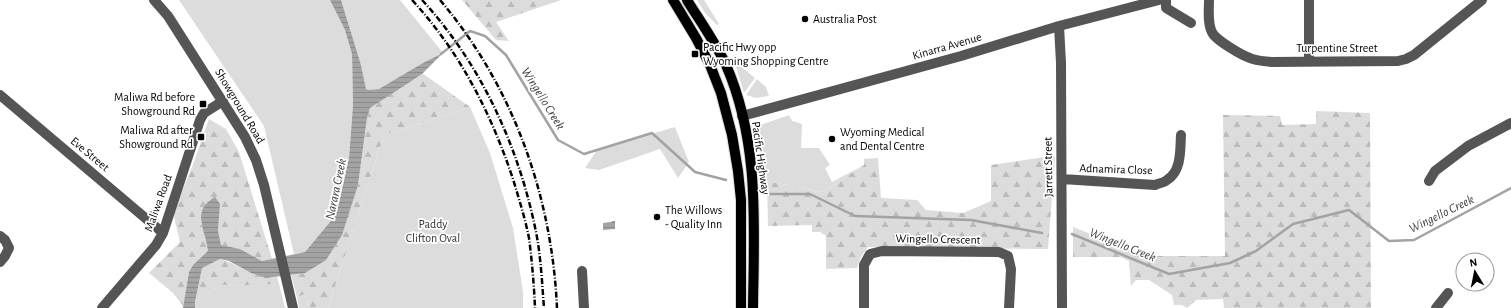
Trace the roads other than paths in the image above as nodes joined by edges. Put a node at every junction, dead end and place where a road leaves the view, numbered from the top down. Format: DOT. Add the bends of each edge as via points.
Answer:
graph roads {
  1 [pos="154,0"];
  2 [pos="673,0"];
  3 [pos="687,0"];
  4 [pos="1159,0"];
  5 [pos="1166,0"];
  6 [pos="1209,0"];
  7 [pos="1309,0"];
  8 [pos="1482,0"];
  9 [pos="1191,23"];
  10 [pos="1059,26"];
  11 [pos="1309,61"];
  12 [pos="0,95"];
  13 [pos="223,101"];
  14 [pos="742,116"];
  15 [pos="1511,123"];
  16 [pos="1181,135"];
  17 [pos="1062,179"];
  18 [pos="1429,182"];
  19 [pos="741,200"];
  20 [pos="163,233"];
  21 [pos="0,236"];
  22 [pos="0,262"];
  23 [pos="582,271"];
  24 [pos="1448,293"];
  25 [pos="102,308"];
  26 [pos="293,308"];
  27 [pos="584,308"];
  28 [pos="741,308"];
  29 [pos="753,308"];
  30 [pos="864,308"];
  31 [pos="1010,308"];
  32 [pos="1062,308"];
  33 [pos="1436,308"];
  1 -- 13 [label="street, Showground Road" via="168,16"];
  2 -- 19 [label="main road, Pacific Highway" via="702,48 721,93 733,140"];
  3 -- 14 [label="main road, Pacific Highway" via="726,66"];
  4 -- 10 [label="street, Kinarra Avenue"];
  5 -- 9 [label="street" via="1166,8"];
  6 -- 11 [label="street, Turpentine Street" via="1213,34 1222,42 1249,58 1260,61"];
  7 -- 11 [label="street"];
  8 -- 11 [label="street, Turpentine Street" via="1406,59"];
  10 -- 14 [label="street, Kinarra Avenue" via="961,56"];
  10 -- 17 [label="street, Jarrett Street"];
  12 -- 20 [label="street, Eve Street"];
  13 -- 20 [label="street, Maliwa Road" via="204,113 200,120"];
  13 -- 26 [label="street, Showground Road" via="256,160"];
  14 -- 19 [label="main road" via="738,123 744,173"];
  14 -- 29 [label="main road, Pacific Highway" via="750,150 755,212"];
  15 -- 18 [label="street" via="1468,146 1435,171"];
  16 -- 17 [label="street, Adnamira Close" via="1176,172 1167,181 1155,184"];
  17 -- 32 [label="street, Jarrett Street"];
  19 -- 28 [label="main road, Pacific Highway"];
  20 -- 25 [label="street, Maliwa Road" via="156,245"];
  21 -- 22 [label="street" via="9,248"];
  23 -- 27 [label="street"];
  24 -- 33 [label="street"];
  30 -- 31 [label="street, Wingello Crescent" via="864,265 870,254 882,251 999,252 1008,256 1011,270"];
}
